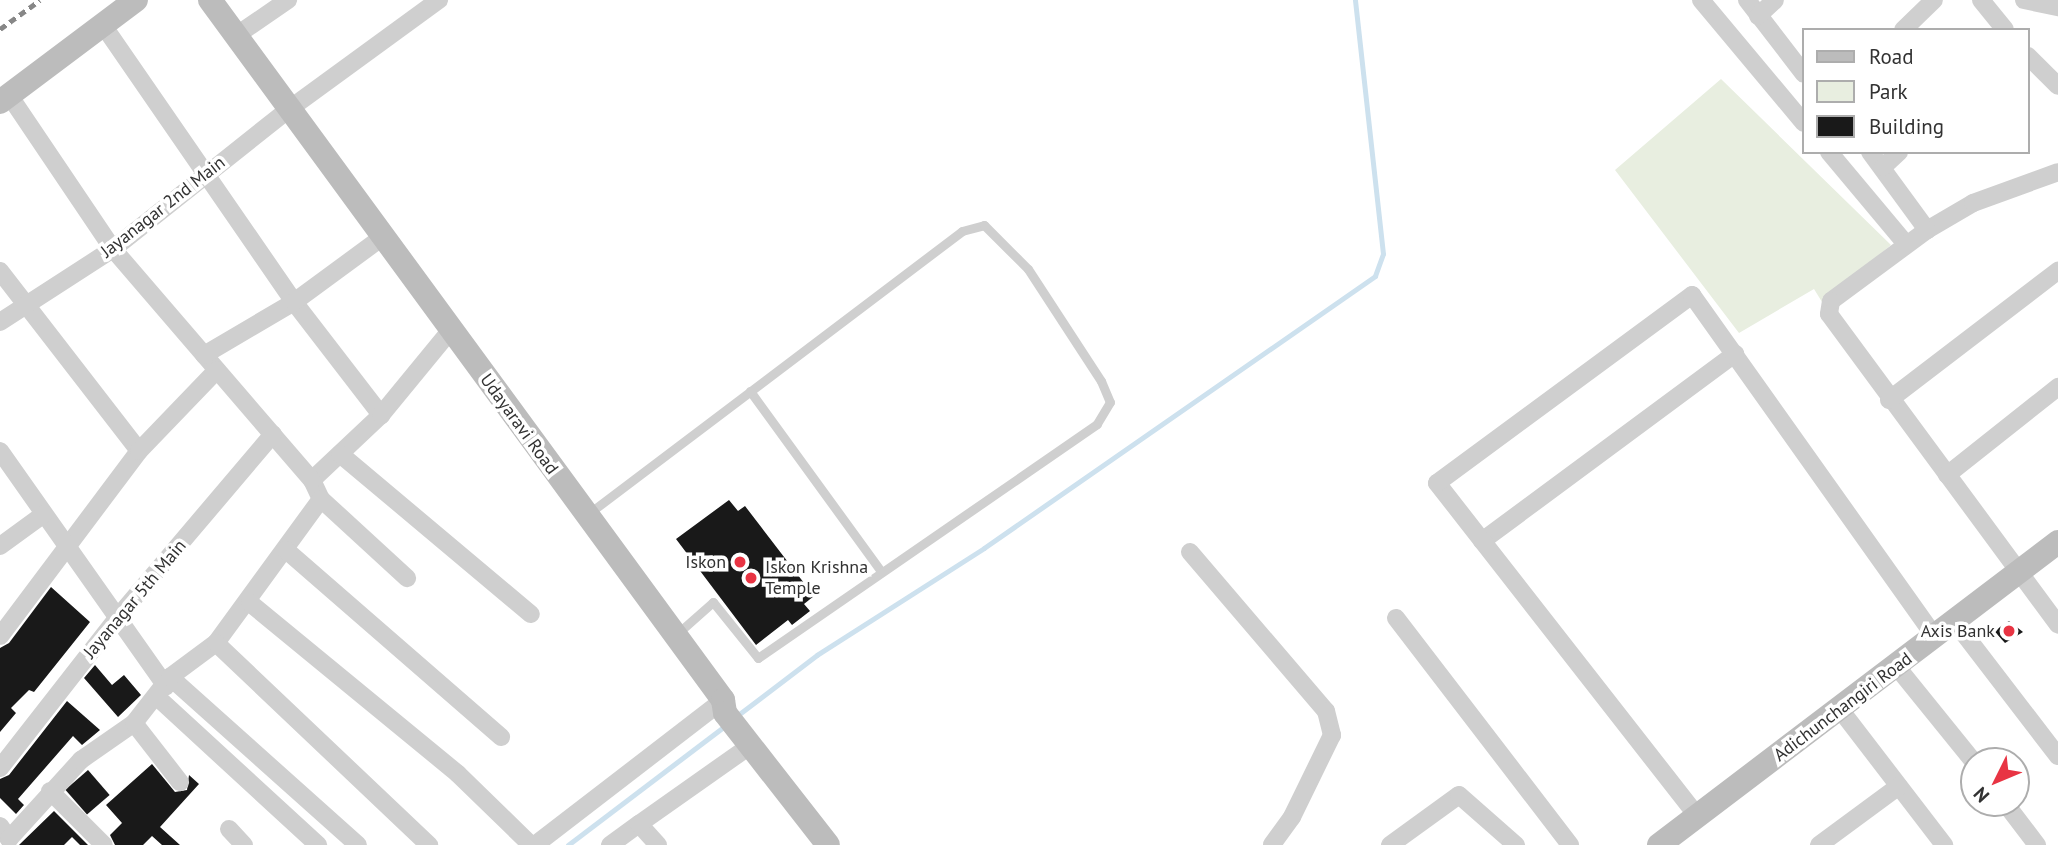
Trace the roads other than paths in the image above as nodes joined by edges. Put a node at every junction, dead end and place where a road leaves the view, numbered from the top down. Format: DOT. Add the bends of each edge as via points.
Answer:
graph roads {
  1 [pos="136,0"];
  2 [pos="210,0"];
  3 [pos="288,0"];
  4 [pos="439,0"];
  5 [pos="1701,0"];
  6 [pos="1747,0"];
  7 [pos="1775,0"];
  8 [pos="1934,0"];
  9 [pos="1981,0"];
  10 [pos="2024,0"];
  11 [pos="2058,7"];
  12 [pos="1758,16"];
  13 [pos="103,25"];
  14 [pos="1905,28"];
  15 [pos="2003,28"];
  16 [pos="237,35"];
  17 [pos="2030,58"];
  18 [pos="1802,71"];
  19 [pos="2058,86"];
  20 [pos="4,99"];
  21 [pos="288,110"];
  22 [pos="1802,121"];
  23 [pos="1831,154"];
  24 [pos="1872,154"];
  25 [pos="1897,154"];
  26 [pos="1883,167"];
  27 [pos="207,172"];
  28 [pos="2058,172"];
  29 [pos="1927,230"];
  30 [pos="381,238"];
  31 [pos="1906,244"];
  32 [pos="113,249"];
  33 [pos="0,271"];
  34 [pos="2058,271"];
  35 [pos="294,302"];
  36 [pos="24,303"];
  37 [pos="0,322"];
  38 [pos="450,331"];
  39 [pos="1735,354"];
  40 [pos="204,355"];
  41 [pos="217,370"];
  42 [pos="2058,387"];
  43 [pos="750,391"];
  44 [pos="1889,400"];
  45 [pos="381,415"];
  46 [pos="273,435"];
  47 [pos="0,451"];
  48 [pos="139,451"];
  49 [pos="340,454"];
  50 [pos="1947,475"];
  51 [pos="312,480"];
  52 [pos="321,499"];
  53 [pos="44,514"];
  54 [pos="586,515"];
  55 [pos="1482,541"];
  56 [pos="2058,542"];
  57 [pos="66,545"];
  58 [pos="0,546"];
  59 [pos="286,550"];
  60 [pos="1189,552"];
  61 [pos="881,571"];
  62 [pos="2017,573"];
  63 [pos="407,578"];
  64 [pos="250,603"];
  65 [pos="531,614"];
  66 [pos="117,618"];
  67 [pos="1396,618"];
  68 [pos="1955,622"];
  69 [pos="2058,625"];
  70 [pos="0,636"];
  71 [pos="675,636"];
  72 [pos="1935,637"];
  73 [pos="216,643"];
  74 [pos="1898,667"];
  75 [pos="164,687"];
  76 [pos="728,706"];
  77 [pos="1839,708"];
  78 [pos="134,723"];
  79 [pos="501,737"];
  80 [pos="752,740"];
  81 [pos="1962,747"];
  82 [pos="2058,756"];
  83 [pos="0,768"];
  84 [pos="180,782"];
  85 [pos="1899,786"];
  86 [pos="50,791"];
  87 [pos="1698,817"];
  88 [pos="2016,817"];
  89 [pos="639,824"];
  90 [pos="229,829"];
  91 [pos="1840,830"];
  92 [pos="5,837"];
  93 [pos="104,845"];
  94 [pos="244,845"];
  95 [pos="318,845"];
  96 [pos="358,845"];
  97 [pos="429,845"];
  98 [pos="533,845"];
  99 [pos="610,845"];
  100 [pos="658,845"];
  101 [pos="828,845"];
  102 [pos="847,845"];
  103 [pos="1272,845"];
  104 [pos="1390,845"];
  105 [pos="1516,845"];
  106 [pos="1570,845"];
  107 [pos="1659,845"];
  108 [pos="1819,845"];
  109 [pos="1851,845"];
  110 [pos="1944,845"];
  111 [pos="2037,845"];
  1 -- 13 [label="street"];
  2 -- 16 [label="street, Udayaravi Road"];
  3 -- 16 [label="street"];
  4 -- 21 [label="street, Jayanagar 2nd Main"];
  5 -- 22 [label="street"];
  6 -- 12 [label="street"];
  7 -- 12 [label="street"];
  8 -- 14 [label="street"];
  9 -- 15 [label="street"];
  10 -- 11 [label="street"];
  12 -- 18 [label="street"];
  13 -- 20 [label="street"];
  13 -- 27 [label="street"];
  16 -- 21 [label="street, Udayaravi Road"];
  17 -- 19 [label="street"];
  20 -- 32 [label="street"];
  21 -- 27 [label="street, Jayanagar 2nd Main"];
  21 -- 30 [label="street, Udayaravi Road"];
  23 -- 31 [label="street"];
  24 -- 26 [label="street"];
  25 -- 26 [label="street"];
  26 -- 29 [label="street"];
  27 -- 32 [label="street, Jayanagar 2nd Main"];
  27 -- 35 [label="street"];
  28 -- 29 [label="street" via="1973,203"];
  29 -- 31 [label="street"];
  30 -- 35 [label="street"];
  30 -- 38 [label="street, Udayaravi Road"];
  31 -- 44 [label="street" via="1828,305 1829,314"];
  32 -- 36 [label="street, Jayanagar 2nd Main"];
  32 -- 40 [label="street"];
  33 -- 36 [label="street"];
  34 -- 44 [label="street"];
  35 -- 40 [label="street"];
  35 -- 45 [label="street"];
  36 -- 37 [label="street, Jayanagar 2nd Main"];
  36 -- 48 [label="street"];
  38 -- 45 [label="street"];
  38 -- 54 [label="street, Udayaravi Road"];
  39 -- 55 [label="street"];
  39 -- 55 [label="street" via="1692,295 1437,483"];
  39 -- 72 [label="street"];
  40 -- 41 [label="street"];
  41 -- 46 [label="street"];
  41 -- 48 [label="street"];
  42 -- 50 [label="street"];
  43 -- 54 [label="lane"];
  43 -- 61 [label="lane"];
  43 -- 61 [label="lane" via="962,231 985,225 1028,269 1110,402 1097,424"];
  44 -- 50 [label="street"];
  45 -- 49 [label="street"];
  46 -- 51 [label="street"];
  46 -- 66 [label="street, Jayanagar 5th Main"];
  47 -- 53 [label="street"];
  48 -- 57 [label="street"];
  49 -- 51 [label="street"];
  49 -- 65 [label="street"];
  50 -- 62 [label="street"];
  51 -- 52 [label="street"];
  52 -- 59 [label="street"];
  52 -- 63 [label="street"];
  53 -- 57 [label="street"];
  53 -- 58 [label="street"];
  54 -- 71 [label="street, Udayaravi Road"];
  55 -- 87 [label="street"];
  56 -- 62 [label="street, Adichunchangiri Road"];
  57 -- 66 [label="street"];
  57 -- 70 [label="street"];
  59 -- 64 [label="street"];
  59 -- 79 [label="street"];
  60 -- 103 [label="street" via="1326,711 1332,735 1292,817"];
  61 -- 71 [label="lane" via="758,658 713,602"];
  62 -- 68 [label="street, Adichunchangiri Road"];
  62 -- 69 [label="street"];
  64 -- 73 [label="street"];
  64 -- 98 [label="street" via="458,774"];
  66 -- 75 [label="street"];
  66 -- 83 [label="street, Jayanagar 5th Main"];
  67 -- 106 [label="street"];
  68 -- 72 [label="street, Adichunchangiri Road"];
  68 -- 82 [label="street"];
  71 -- 76 [label="street, Udayaravi Road"];
  72 -- 74 [label="street, Adichunchangiri Road"];
  73 -- 75 [label="street"];
  73 -- 97 [label="street"];
  74 -- 77 [label="street, Adichunchangiri Road"];
  74 -- 81 [label="street"];
  75 -- 78 [label="street"];
  75 -- 95 [label="street"];
  75 -- 96 [label="street"];
  76 -- 80 [label="street, Udayaravi Road"];
  76 -- 98 [label="street"];
  77 -- 85 [label="street"];
  77 -- 87 [label="street, Adichunchangiri Road"];
  78 -- 84 [label="street"];
  78 -- 86 [label="street" via="98,745"];
  80 -- 89 [label="street"];
  80 -- 101 [label="street, Udayaravi Road"];
  80 -- 102 [label="street"];
  85 -- 91 [label="street"];
  85 -- 110 [label="street"];
  86 -- 92 [label="street"];
  86 -- 93 [label="street"];
  87 -- 107 [label="street, Adichunchangiri Road"];
  88 -- 111 [label="street"];
  89 -- 99 [label="street"];
  89 -- 100 [label="street"];
  90 -- 94 [label="street"];
  91 -- 108 [label="street"];
  91 -- 109 [label="street"];
  104 -- 105 [label="street" via="1459,795"];
}
